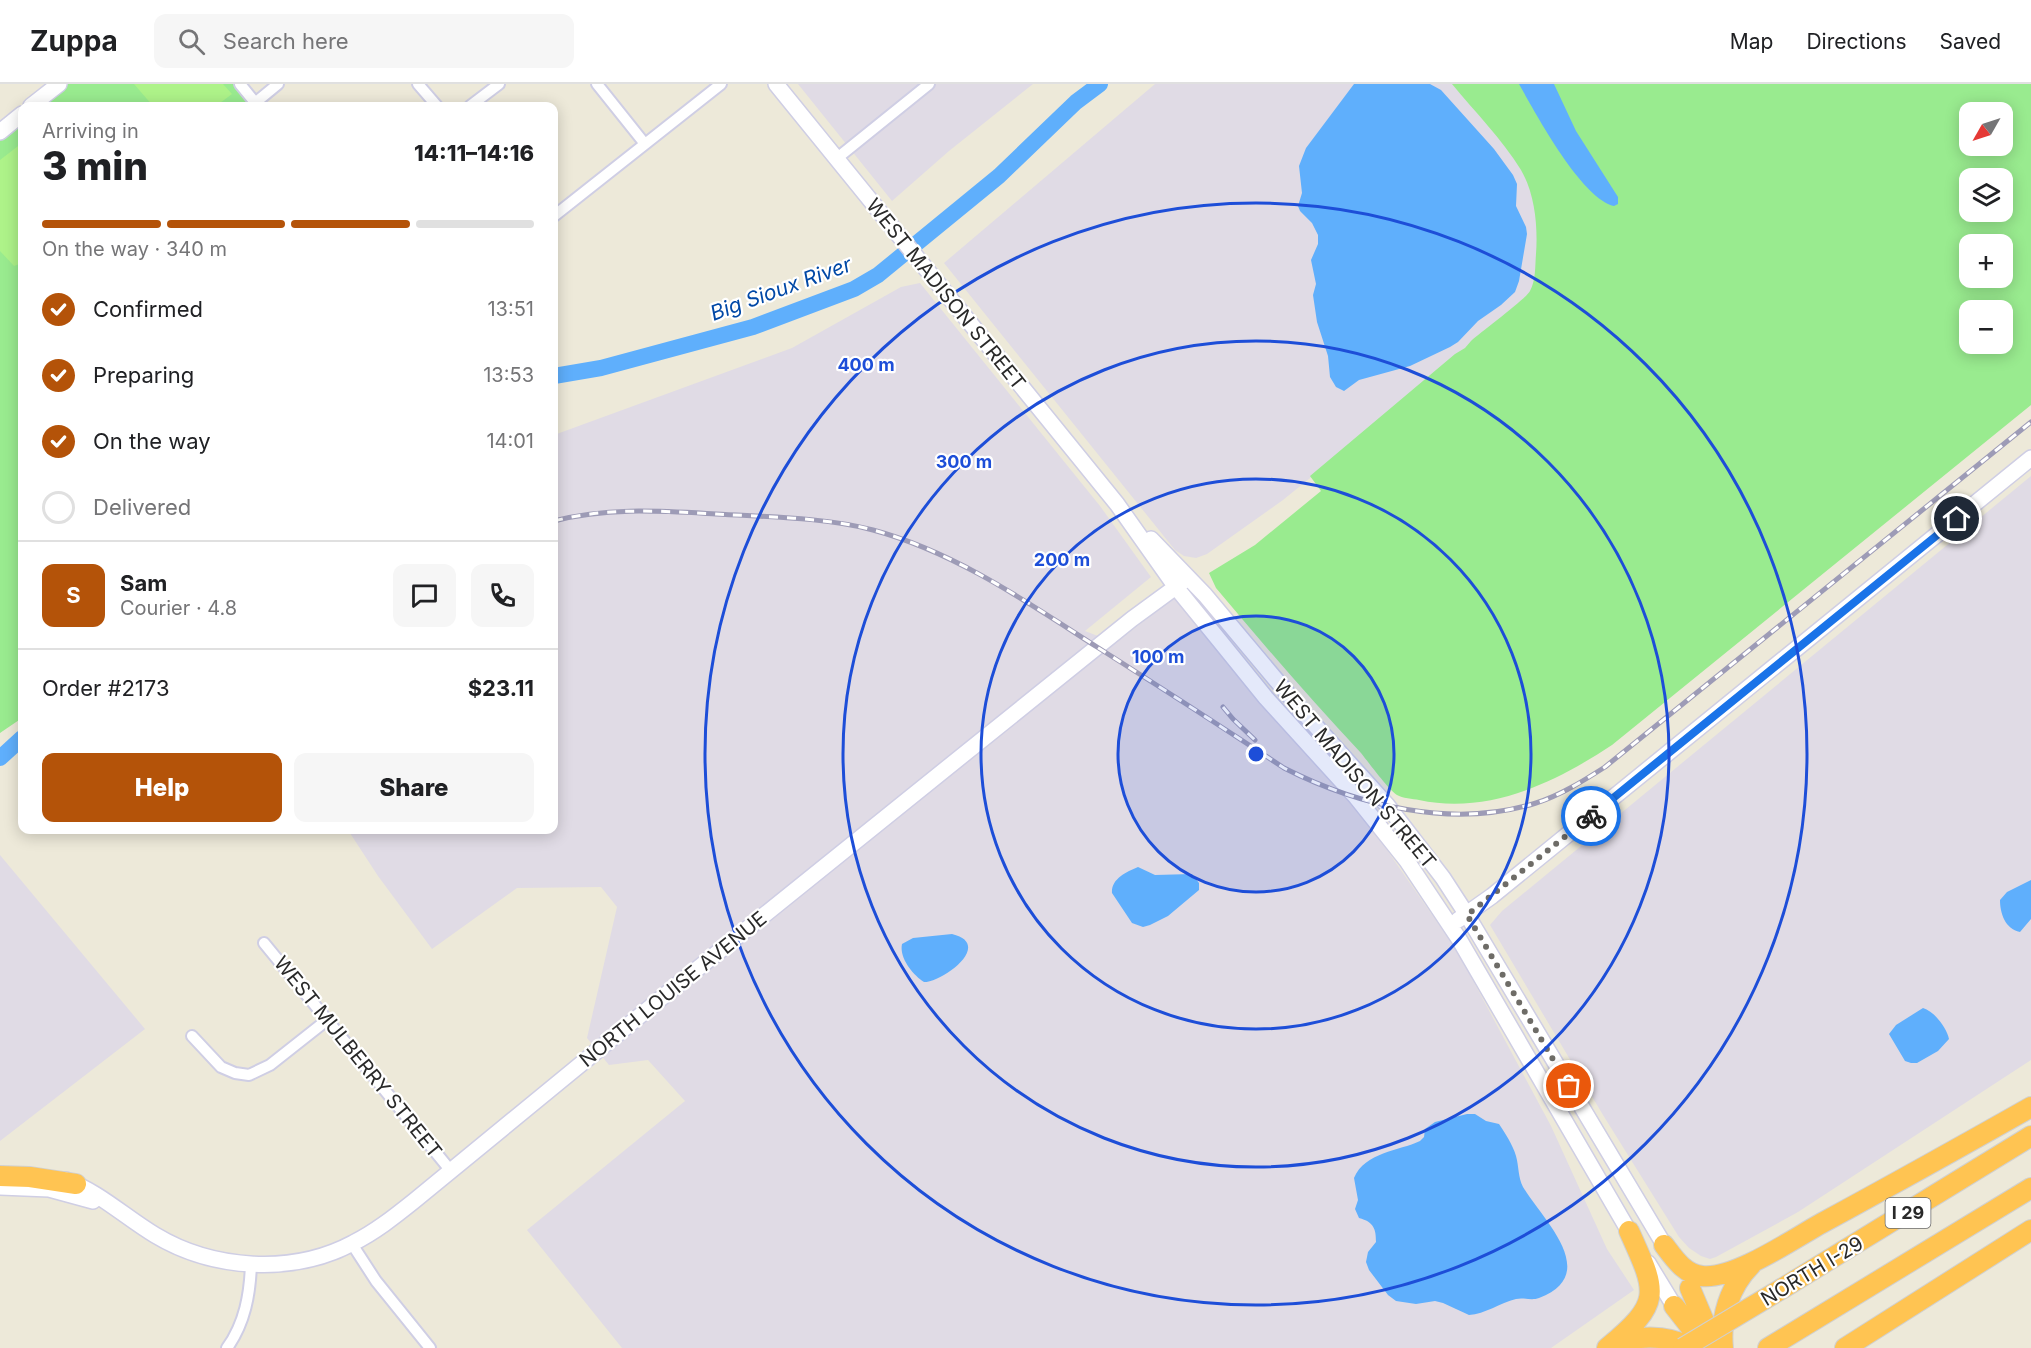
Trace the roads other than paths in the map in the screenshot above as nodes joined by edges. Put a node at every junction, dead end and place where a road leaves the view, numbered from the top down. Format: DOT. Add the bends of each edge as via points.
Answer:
graph roads {
  1 [pos="59,84"];
  2 [pos="240,84"];
  3 [pos="278,84"];
  4 [pos="418,84"];
  5 [pos="499,84"];
  6 [pos="597,84"];
  7 [pos="721,84"];
  8 [pos="776,84"];
  9 [pos="929,84"];
  10 [pos="36,102"];
  11 [pos="254,102"];
  12 [pos="259,102"];
  13 [pos="434,102"];
  14 [pos="475,102"];
  15 [pos="18,117"];
  16 [pos="0,132"];
  17 [pos="645,144"];
  18 [pos="836,159"];
  19 [pos="558,213"];
  20 [pos="2031,458"];
  21 [pos="1182,582"];
  22 [pos="1467,915"];
  23 [pos="1450,925"];
  24 [pos="264,943"];
  25 [pos="327,1020"];
  26 [pos="192,1036"];
  27 [pos="2031,1107"];
  28 [pos="2031,1136"];
  29 [pos="0,1168"];
  30 [pos="451,1171"];
  31 [pos="0,1176"];
  32 [pos="76,1184"];
  33 [pos="0,1187"];
  34 [pos="2031,1188"];
  35 [pos="119,1210"];
  36 [pos="2031,1230"];
  37 [pos="1629,1231"];
  38 [pos="352,1244"];
  39 [pos="1664,1245"];
  40 [pos="1763,1256"];
  41 [pos="251,1264"];
  42 [pos="1690,1288"];
  43 [pos="1674,1306"];
  44 [pos="1719,1347"];
  45 [pos="226,1348"];
  46 [pos="430,1348"];
  47 [pos="1608,1348"];
  48 [pos="1683,1348"];
  49 [pos="1697,1348"];
  50 [pos="1768,1348"];
  51 [pos="1845,1348"];
  1 -- 10 [label="main road"];
  2 -- 11 [label="street"];
  3 -- 12 [label="street"];
  4 -- 13 [label="street"];
  5 -- 14 [label="street"];
  6 -- 17 [label="street"];
  7 -- 17 [label="street"];
  8 -- 18 [label="main road, WEST MADISON STREET"];
  9 -- 18 [label="street"];
  15 -- 16 [label="main road"];
  17 -- 19 [label="street"];
  18 -- 21 [label="main road, WEST MADISON STREET"];
  20 -- 22 [label="main road"];
  21 -- 22 [label="main road, WEST MADISON STREET" via="1386,804"];
  21 -- 23 [label="main road, WEST MADISON STREET" via="1266,698 1379,824"];
  21 -- 30 [label="main road, NORTH LOUISE AVENUE" via="1131,619"];
  22 -- 23 [label="main road"];
  22 -- 39 [label="main road, WEST MADISON STREET"];
  23 -- 37 [label="main road, WEST MADISON STREET"];
  24 -- 25 [label="street, WEST MULBERRY STREET"];
  25 -- 26 [label="street" via="270,1065 249,1075 221,1067"];
  25 -- 30 [label="street, WEST MULBERRY STREET"];
  27 -- 40 [label="highway"];
  28 -- 48 [label="highway, NORTH I-29 / I 29, bridge"];
  29 -- 32 [label="main road, NORTH LOUISE AVENUE" via="28,1169"];
  30 -- 38 [label="main road, NORTH LOUISE AVENUE" via="392,1219"];
  31 -- 32 [label="highway" via="39,1177"];
  32 -- 35 [label="main road, NORTH LOUISE AVENUE"];
  33 -- 35 [label="main road, NORTH LOUISE AVENUE" via="49,1189"];
  34 -- 50 [label="highway, I 29"];
  35 -- 41 [label="main road, NORTH LOUISE AVENUE" via="184,1250"];
  36 -- 51 [label="highway"];
  37 -- 43 [label="main road, WEST MADISON STREET"];
  37 -- 47 [label="highway" via="1649,1278 1649,1298 1634,1326"];
  38 -- 41 [label="main road, NORTH LOUISE AVENUE" via="301,1260"];
  38 -- 46 [label="street"];
  39 -- 40 [label="highway" via="1681,1266 1701,1276 1725,1274"];
  39 -- 42 [label="main road, WEST MADISON STREET"];
  40 -- 44 [label="highway" via="1732,1289"];
  41 -- 45 [label="street" via="246,1306"];
  42 -- 44 [label="highway"];
  43 -- 44 [label="highway" via="1703,1343"];
  43 -- 49 [label="main road, WEST MADISON STREET"];
  47 -- 49 [label="highway" via="1628,1340 1653,1337"];
}
